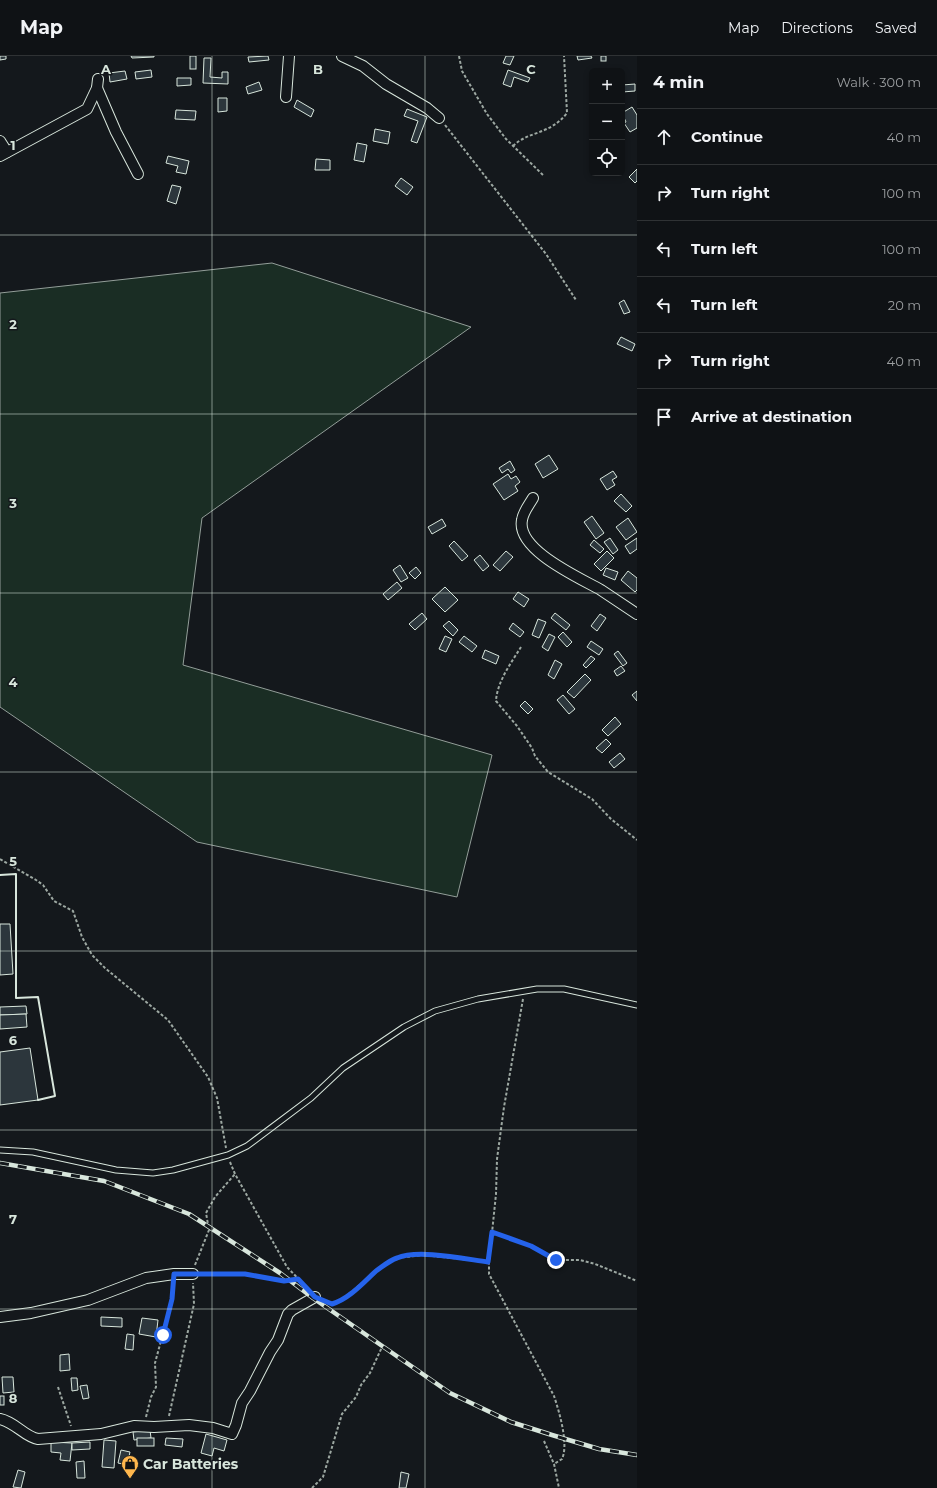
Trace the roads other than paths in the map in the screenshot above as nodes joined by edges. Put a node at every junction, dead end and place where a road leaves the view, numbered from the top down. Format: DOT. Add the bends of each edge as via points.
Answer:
graph roads {
  1 [pos="289,56"];
  2 [pos="342,56"];
  3 [pos="286,98"];
  4 [pos="87,109"];
  5 [pos="106,111"];
  6 [pos="439,118"];
  7 [pos="0,141"];
  8 [pos="4,154"];
  9 [pos="138,174"];
  10 [pos="533,498"];
  11 [pos="637,614"];
  12 [pos="637,1005"];
  13 [pos="0,1150"];
  14 [pos="193,1274"];
  15 [pos="315,1297"];
  16 [pos="0,1317"];
  17 [pos="0,1419"];
  1 -- 3 [label="street"];
  2 -- 6 [label="street" via="363,66"];
  4 -- 5 [label="street"];
  4 -- 5 [label="street" via="98,84"];
  4 -- 8 [label="street"];
  5 -- 9 [label="street"];
  7 -- 8 [label="street"];
  10 -- 11 [label="street" via="521,521 528,541 572,575"];
  12 -- 13 [label="lane" via="564,989 524,990 435,1011 404,1027 343,1068 311,1098 247,1146 228,1155 153,1173 116,1170 33,1152"];
  14 -- 16 [label="street" via="146,1278 88,1300"];
  15 -- 17 [label="street" via="288,1314 278,1340 242,1403 232,1434 189,1425 125,1427 100,1434 34,1438 19,1427"];
}
